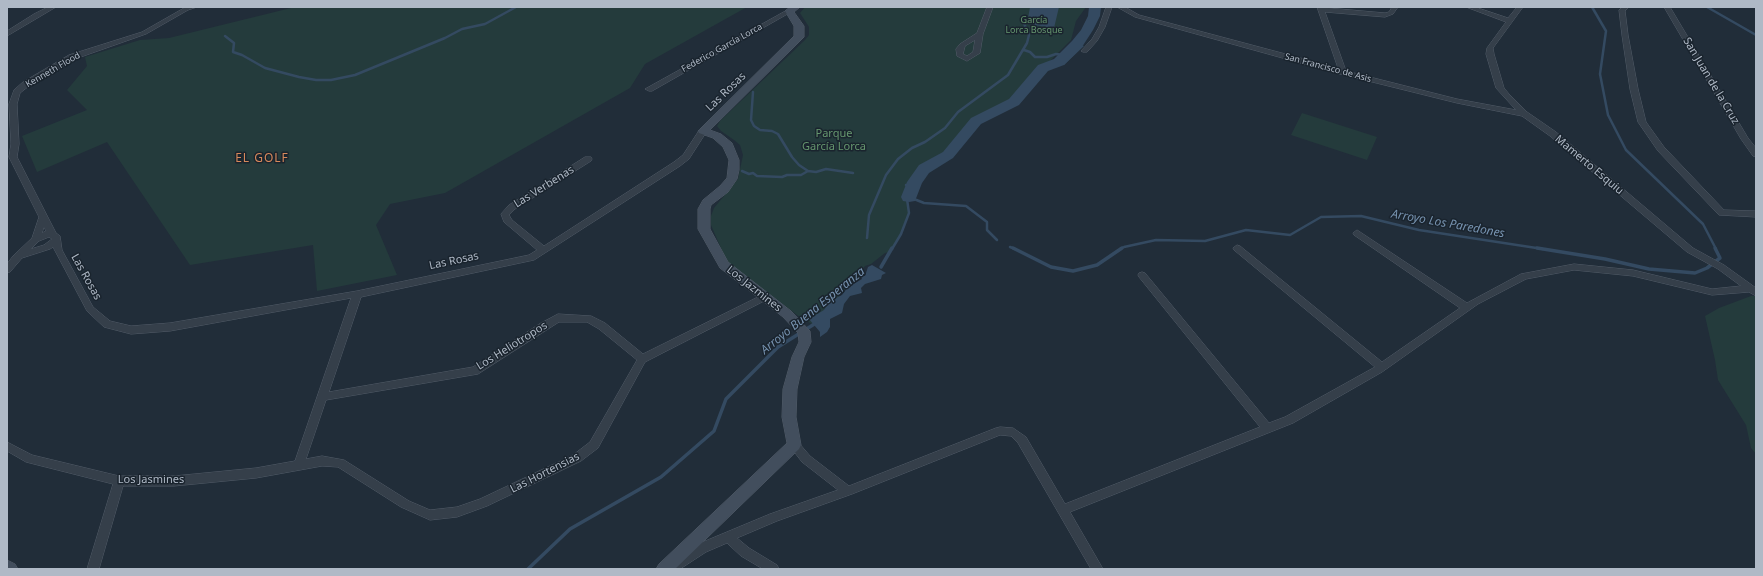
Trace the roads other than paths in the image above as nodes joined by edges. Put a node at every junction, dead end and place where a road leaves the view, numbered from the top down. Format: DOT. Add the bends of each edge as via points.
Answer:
graph roads {
  1 [pos="53,7"];
  2 [pos="990,7"];
  3 [pos="1109,7"];
  4 [pos="1395,7"];
  5 [pos="1468,7"];
  6 [pos="1520,7"];
  7 [pos="1626,7"];
  8 [pos="1667,7"];
  9 [pos="188,8"];
  10 [pos="792,9"];
  11 [pos="1321,9"];
  12 [pos="1117,11"];
  13 [pos="1106,18"];
  14 [pos="1510,21"];
  15 [pos="8,32"];
  16 [pos="980,34"];
  17 [pos="1085,51"];
  18 [pos="1343,72"];
  19 [pos="649,89"];
  20 [pos="1524,114"];
  21 [pos="703,130"];
  22 [pos="1756,154"];
  23 [pos="10,157"];
  24 [pos="588,160"];
  25 [pos="1756,214"];
  26 [pos="43,218"];
  27 [pos="1357,234"];
  28 [pos="54,237"];
  29 [pos="34,241"];
  30 [pos="43,248"];
  31 [pos="1237,248"];
  32 [pos="58,250"];
  33 [pos="543,250"];
  34 [pos="11,260"];
  35 [pos="7,270"];
  36 [pos="1142,275"];
  37 [pos="1753,291"];
  38 [pos="356,294"];
  39 [pos="765,297"];
  40 [pos="1467,308"];
  41 [pos="642,359"];
  42 [pos="1382,367"];
  43 [pos="322,397"];
  44 [pos="1268,429"];
  45 [pos="794,445"];
  46 [pos="7,446"];
  47 [pos="299,464"];
  48 [pos="119,481"];
  49 [pos="848,492"];
  50 [pos="1063,510"];
  51 [pos="728,537"];
  52 [pos="7,567"];
  53 [pos="10,569"];
  54 [pos="93,569"];
  55 [pos="664,569"];
  56 [pos="670,569"];
  57 [pos="773,569"];
  58 [pos="1097,569"];
  1 -- 15 [label="street"];
  2 -- 16 [label="street"];
  3 -- 13 [label="street"];
  4 -- 11 [label="street" via="1391,13 1385,15"];
  5 -- 14 [label="street"];
  6 -- 14 [label="street, Mamerto Esquiu"];
  7 -- 25 [label="street" via="1622,10 1634,89 1642,122 1661,150 1722,213"];
  8 -- 22 [label="street, San Juan de la Cruz"];
  9 -- 23 [label="street, Kenneth Flood" via="144,33 72,57 26,84 18,92 13,104 15,144"];
  10 -- 19 [label="street, Federico García Lorca"];
  10 -- 21 [label="street, Las Rosas" via="799,26 799,37"];
  11 -- 18 [label="street"];
  12 -- 13 [label="street, San Francisco de Asis"];
  12 -- 18 [label="street, San Francisco de Asis"];
  13 -- 17 [label="street" via="1095,40"];
  14 -- 20 [label="street, Mamerto Esquiu" via="1490,48 1490,54 1500,88"];
  16 -- 16 [label="street" via="962,46 958,55 967,59 976,53"];
  18 -- 20 [label="street, San Francisco de Asis" via="1457,102"];
  20 -- 37 [label="street, Mamerto Esquiu" via="1553,134 1690,250 1721,267"];
  21 -- 33 [label="street, Las Rosas" via="686,157 677,164"];
  21 -- 39 [label="street, Los Jazmines" via="717,136 728,145 734,160 732,179 704,209 704,229 724,265"];
  23 -- 26 [label="street, Las Rosas"];
  24 -- 33 [label="street, Las Verbenas" via="512,207 505,214 508,222"];
  26 -- 28 [label="street, Las Rosas"];
  26 -- 29 [label="street"];
  27 -- 40 [label="street"];
  28 -- 29 [label="street" via="44,234"];
  28 -- 30 [label="street" via="51,244"];
  28 -- 32 [label="street, Las Rosas"];
  29 -- 30 [label="street" via="33,247"];
  29 -- 34 [label="street"];
  30 -- 32 [label="street"];
  30 -- 34 [label="street"];
  31 -- 42 [label="street"];
  32 -- 38 [label="street, Las Rosas" via="90,309 107,324 131,330 170,327"];
  33 -- 38 [label="street, Las Rosas" via="531,258"];
  34 -- 35 [label="street"];
  36 -- 44 [label="street"];
  37 -- 40 [label="street" via="1712,292 1633,273 1574,267 1524,276"];
  38 -- 43 [label="street"];
  39 -- 41 [label="street"];
  39 -- 45 [label="street, Los Jazmines" via="787,314 805,335 790,389 789,417"];
  40 -- 42 [label="street"];
  41 -- 43 [label="street, Los Heliotropos" via="624,342 588,318 558,318 475,371"];
  41 -- 47 [label="street, Las Hortensias" via="594,445 577,458 483,503 457,512 430,515 405,504 340,463 322,460"];
  42 -- 44 [label="street" via="1289,420"];
  43 -- 47 [label="street"];
  44 -- 50 [label="street"];
  45 -- 49 [label="street" via="806,459"];
  45 -- 55 [label="street"];
  46 -- 48 [label="street, Los Jasmines" via="30,459"];
  47 -- 48 [label="street, Los Jasmines" via="256,473 174,481"];
  48 -- 54 [label="street"];
  49 -- 50 [label="street" via="1000,431 1012,432 1022,440"];
  49 -- 51 [label="street" via="774,517"];
  50 -- 58 [label="street"];
  51 -- 56 [label="street" via="702,548"];
  51 -- 57 [label="street" via="745,552"];
  52 -- 53 [label="street"];
}
